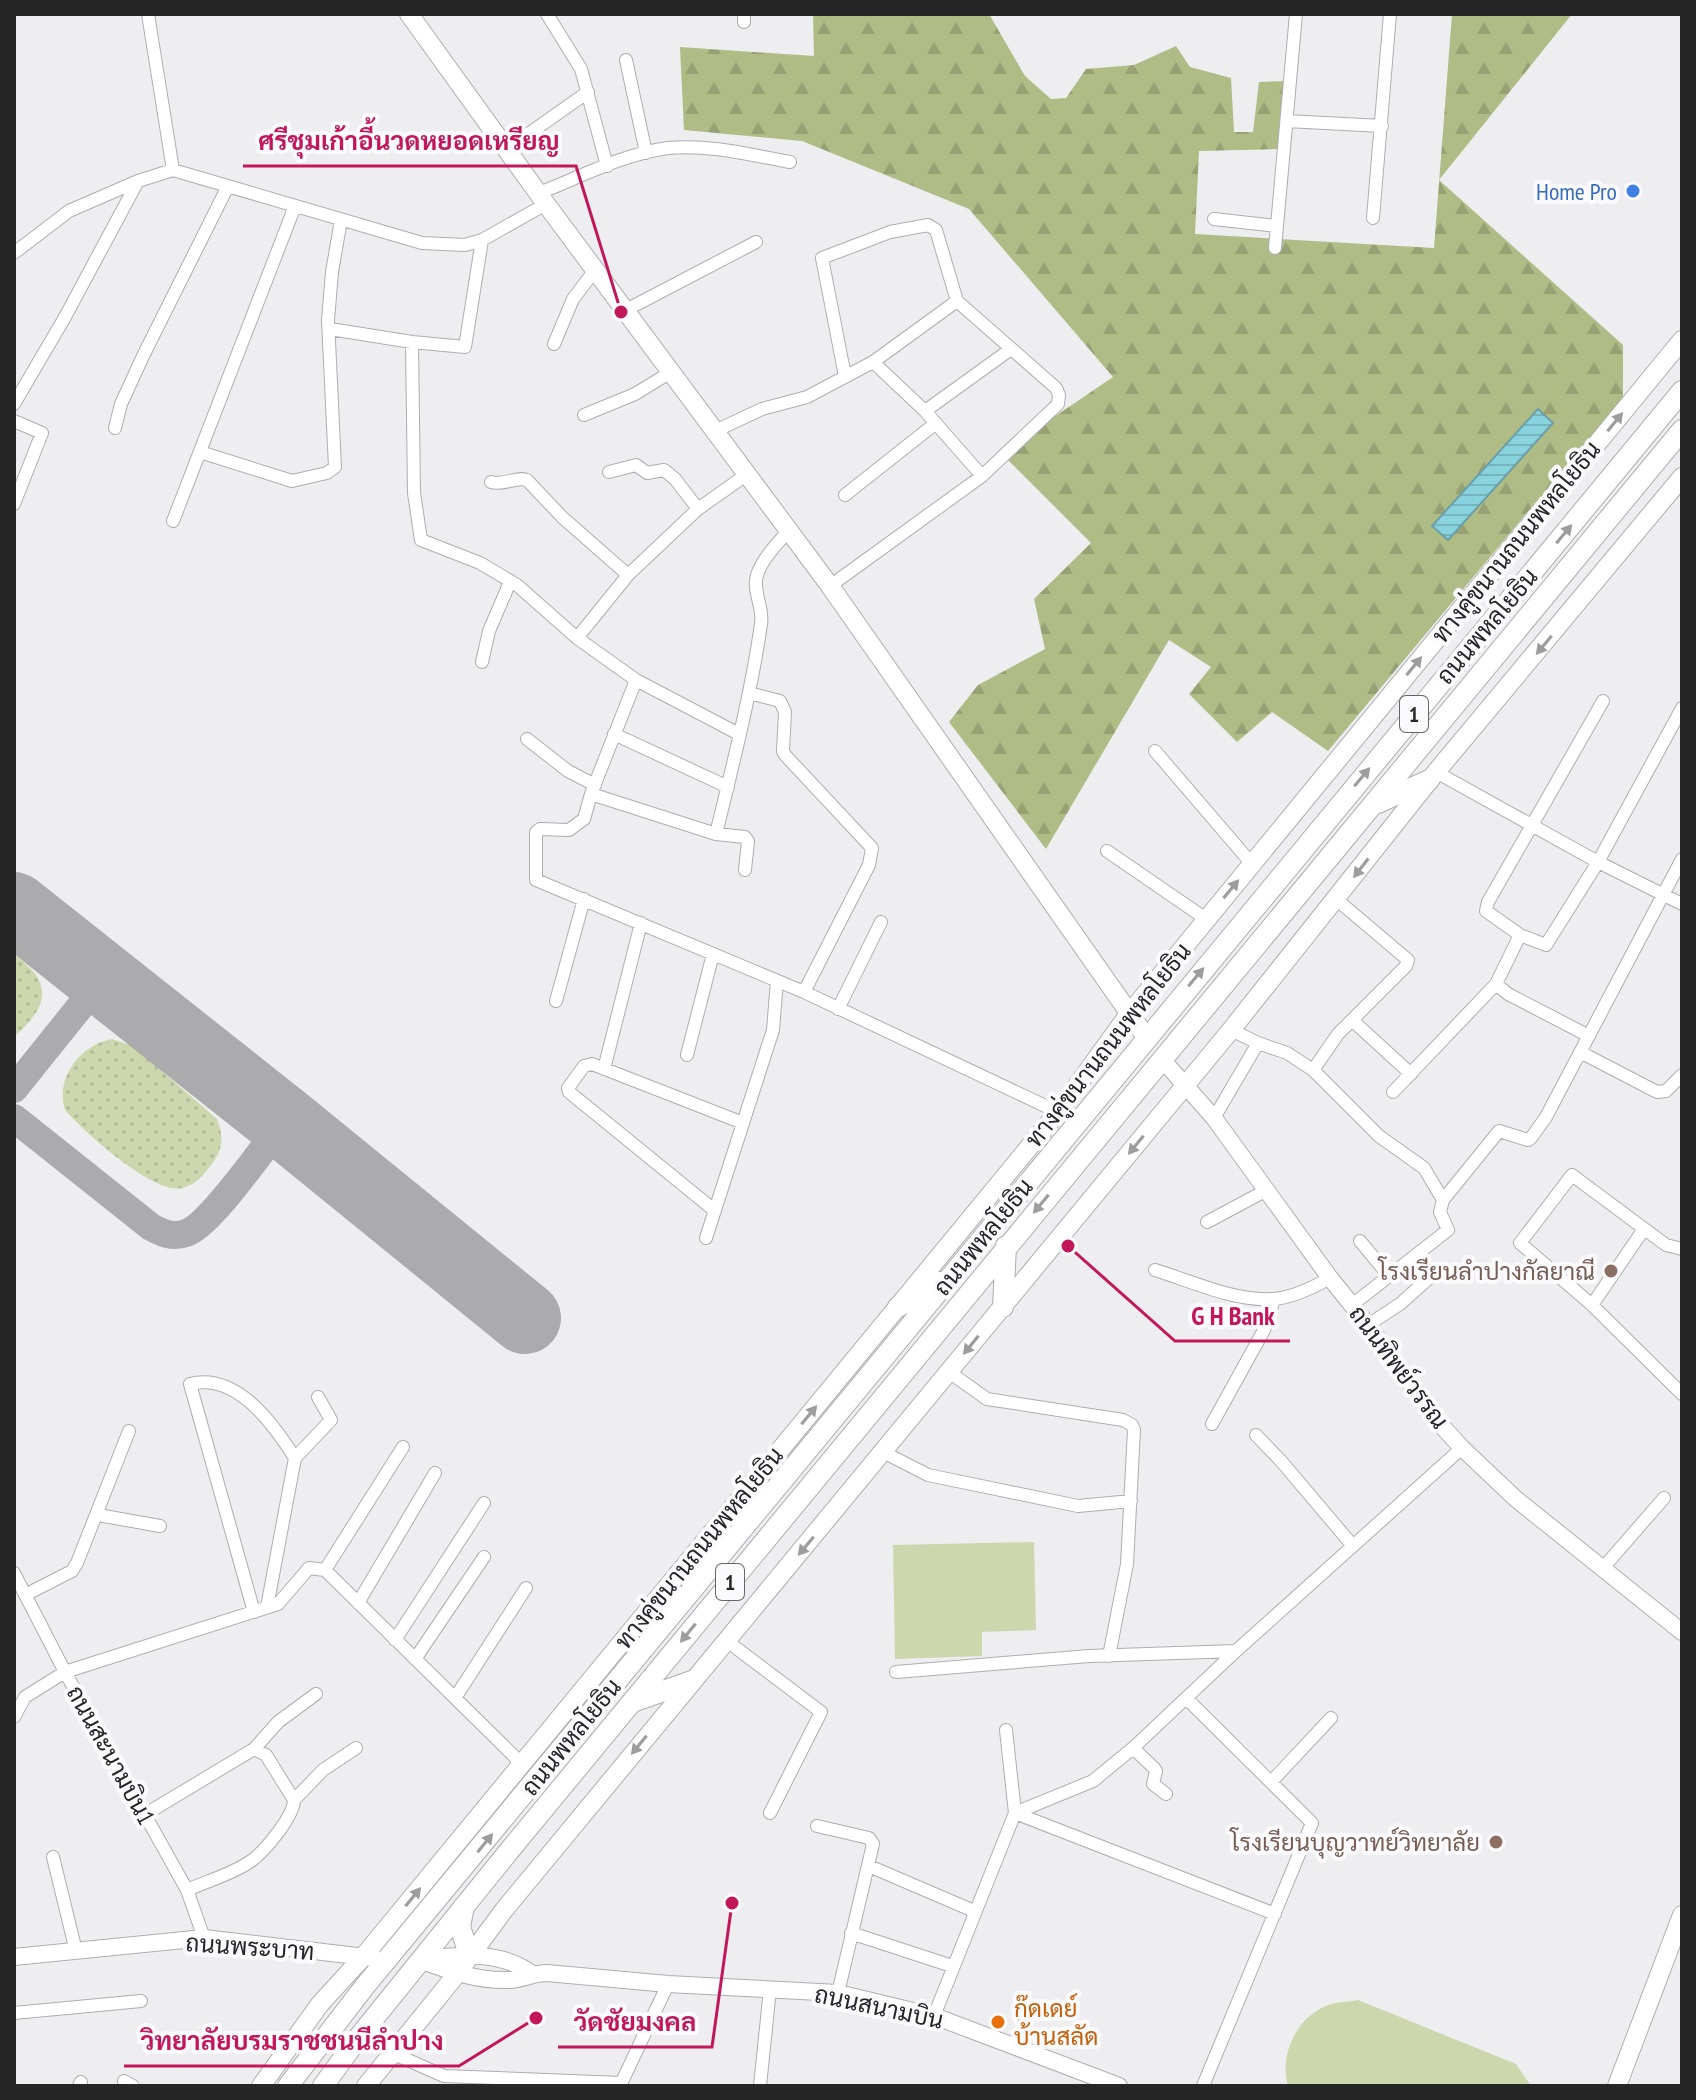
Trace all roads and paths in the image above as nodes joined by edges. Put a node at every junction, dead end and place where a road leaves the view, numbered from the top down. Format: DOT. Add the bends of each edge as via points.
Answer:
graph roads {
  1 [pos="148,14"];
  2 [pos="409,14"];
  3 [pos="547,14"];
  4 [pos="1296,14"];
  5 [pos="1390,14"];
  6 [pos="626,60"];
  7 [pos="588,92"];
  8 [pos="1287,121"];
  9 [pos="1382,126"];
  10 [pos="507,149"];
  11 [pos="646,153"];
  12 [pos="790,162"];
  13 [pos="607,166"];
  14 [pos="173,170"];
  15 [pos="138,181"];
  16 [pos="228,186"];
  17 [pos="542,199"];
  18 [pos="295,206"];
  19 [pos="1373,218"];
  20 [pos="1214,219"];
  21 [pos="341,220"];
  22 [pos="1277,226"];
  23 [pos="482,240"];
  24 [pos="756,242"];
  25 [pos="1275,248"];
  26 [pos="16,254"];
  27 [pos="595,270"];
  28 [pos="957,301"];
  29 [pos="624,311"];
  30 [pos="330,329"];
  31 [pos="1682,340"];
  32 [pos="412,342"];
  33 [pos="554,344"];
  34 [pos="1011,349"];
  35 [pos="873,362"];
  36 [pos="671,372"];
  37 [pos="845,376"];
  38 [pos="1682,391"];
  39 [pos="14,404"];
  40 [pos="925,411"];
  41 [pos="584,415"];
  42 [pos="14,421"];
  43 [pos="936,423"];
  44 [pos="115,428"];
  45 [pos="1682,430"];
  46 [pos="715,431"];
  47 [pos="200,452"];
  48 [pos="609,472"];
  49 [pos="746,475"];
  50 [pos="982,476"];
  51 [pos="1682,477"];
  52 [pos="491,482"];
  53 [pos="845,495"];
  54 [pos="14,504"];
  55 [pos="698,509"];
  56 [pos="173,521"];
  57 [pos="789,531"];
  58 [pos="628,575"];
  59 [pos="510,582"];
  60 [pos="830,586"];
  61 [pos="577,638"];
  62 [pos="482,662"];
  63 [pos="636,680"];
  64 [pos="749,693"];
  65 [pos="1603,701"];
  66 [pos="1682,708"];
  67 [pos="614,734"];
  68 [pos="739,734"];
  69 [pos="527,739"];
  70 [pos="1155,751"];
  71 [pos="1433,776"];
  72 [pos="728,787"];
  73 [pos="593,790"];
  74 [pos="1373,805"];
  75 [pos="1533,826"];
  76 [pos="716,834"];
  77 [pos="1107,851"];
  78 [pos="1682,859"];
  79 [pos="1598,862"];
  80 [pos="1252,864"];
  81 [pos="745,870"];
  82 [pos="1664,894"];
  83 [pos="584,899"];
  84 [pos="1336,899"];
  85 [pos="1682,904"];
  86 [pos="1206,919"];
  87 [pos="881,922"];
  88 [pos="641,923"];
  89 [pos="1520,935"];
  90 [pos="713,954"];
  91 [pos="777,981"];
  92 [pos="1496,984"];
  93 [pos="804,992"];
  94 [pos="556,1001"];
  95 [pos="838,1009"];
  96 [pos="1129,1014"];
  97 [pos="1353,1021"];
  98 [pos="1231,1030"];
  99 [pos="1589,1036"];
  100 [pos="1146,1037"];
  101 [pos="1258,1043"];
  102 [pos="1580,1052"];
  103 [pos="687,1055"];
  104 [pos="1161,1058"];
  105 [pos="604,1069"];
  106 [pos="1313,1070"];
  107 [pos="1411,1074"];
  108 [pos="1682,1075"];
  109 [pos="1186,1084"];
  110 [pos="1393,1092"];
  111 [pos="1058,1112"];
  112 [pos="1214,1118"];
  113 [pos="743,1123"];
  114 [pos="1265,1191"];
  115 [pos="1443,1200"];
  116 [pos="714,1210"];
  117 [pos="1207,1222"];
  118 [pos="1644,1229"];
  119 [pos="706,1238"];
  120 [pos="1360,1241"];
  121 [pos="1006,1246"];
  122 [pos="1682,1249"];
  123 [pos="1155,1270"];
  124 [pos="1437,1271"];
  125 [pos="951,1276"];
  126 [pos="1389,1276"];
  127 [pos="1330,1278"];
  128 [pos="1274,1300"];
  129 [pos="1352,1305"];
  130 [pos="1592,1305"];
  131 [pos="898,1307"];
  132 [pos="1003,1307"];
  133 [pos="1368,1325"];
  134 [pos="949,1372"];
  135 [pos="1682,1394"];
  136 [pos="318,1397"];
  137 [pos="1212,1424"];
  138 [pos="129,1431"];
  139 [pos="1256,1435"];
  140 [pos="403,1447"];
  141 [pos="1462,1448"];
  142 [pos="883,1452"];
  143 [pos="295,1458"];
  144 [pos="435,1473"];
  145 [pos="755,1481"];
  146 [pos="1664,1498"];
  147 [pos="1131,1501"];
  148 [pos="484,1503"];
  149 [pos="98,1515"];
  150 [pos="160,1526"];
  151 [pos="742,1530"];
  152 [pos="1353,1546"];
  153 [pos="484,1557"];
  154 [pos="1603,1568"];
  155 [pos="325,1570"];
  156 [pos="14,1573"];
  157 [pos="526,1588"];
  158 [pos="25,1595"];
  159 [pos="358,1603"];
  160 [pos="267,1607"];
  161 [pos="254,1612"];
  162 [pos="1682,1632"];
  163 [pos="395,1640"];
  164 [pos="727,1641"];
  165 [pos="1236,1651"];
  166 [pos="1109,1656"];
  167 [pos="415,1659"];
  168 [pos="65,1672"];
  169 [pos="896,1672"];
  170 [pos="692,1681"];
  171 [pos="316,1694"];
  172 [pos="455,1698"];
  173 [pos="1186,1698"];
  174 [pos="631,1702"];
  175 [pos="14,1717"];
  176 [pos="1331,1718"];
  177 [pos="1006,1730"];
  178 [pos="356,1748"];
  179 [pos="1133,1748"];
  180 [pos="254,1749"];
  181 [pos="522,1764"];
  182 [pos="1272,1781"];
  183 [pos="1166,1794"];
  184 [pos="294,1800"];
  185 [pos="770,1813"];
  186 [pos="1015,1813"];
  187 [pos="144,1815"];
  188 [pos="817,1826"];
  189 [pos="53,1857"];
  190 [pos="869,1866"];
  191 [pos="187,1890"];
  192 [pos="464,1906"];
  193 [pos="974,1911"];
  194 [pos="1275,1914"];
  195 [pos="1682,1915"];
  196 [pos="851,1933"];
  197 [pos="204,1938"];
  198 [pos="76,1951"];
  199 [pos="469,1954"];
  200 [pos="14,1957"];
  201 [pos="363,1957"];
  202 [pos="1674,1957"];
  203 [pos="390,1959"];
  204 [pos="420,1960"];
  205 [pos="952,1966"];
  206 [pos="531,1973"];
  207 [pos="456,1975"];
  208 [pos="668,1984"];
  209 [pos="770,1989"];
  210 [pos="838,1993"];
  211 [pos="141,2001"];
  212 [pos="14,2013"];
  213 [pos="934,2016"];
  214 [pos="392,2053"];
  215 [pos="621,2084"];
  216 [pos="261,2086"];
  217 [pos="288,2086"];
  218 [pos="323,2086"];
  219 [pos="366,2086"];
  220 [pos="760,2086"];
  221 [pos="1119,2086"];
  222 [pos="1203,2086"];
  223 [pos="1617,2086"];
  1 -- 14 [label="street"];
  2 -- 10 [label="main road"];
  3 -- 7 [label="street" via="581,69"];
  4 -- 8 [label="street"];
  5 -- 9 [label="street"];
  6 -- 11 [label="street"];
  7 -- 10 [label="street"];
  7 -- 13 [label="street"];
  8 -- 9 [label="street"];
  8 -- 22 [label="street"];
  9 -- 19 [label="street"];
  10 -- 17 [label="main road"];
  11 -- 12 [label="street" via="694,148"];
  11 -- 13 [label="street"];
  13 -- 17 [label="street"];
  14 -- 15 [label="street"];
  14 -- 16 [label="street"];
  15 -- 26 [label="street" via="69,211"];
  15 -- 39 [label="street"];
  16 -- 18 [label="street"];
  16 -- 44 [label="street" via="144,354"];
  17 -- 23 [label="street"];
  17 -- 27 [label="main road"];
  18 -- 21 [label="street"];
  18 -- 47 [label="street"];
  20 -- 22 [label="street"];
  21 -- 23 [label="street" via="422,243 465,245"];
  21 -- 30 [label="street"];
  22 -- 25 [label="street"];
  23 -- 32 [label="street" via="465,347"];
  24 -- 29 [label="street"];
  27 -- 29 [label="main road"];
  27 -- 33 [label="street" via="573,299"];
  28 -- 34 [label="street"];
  28 -- 35 [label="street"];
  28 -- 37 [label="street" via="936,230 928,225 890,232 822,258"];
  29 -- 36 [label="main road"];
  30 -- 32 [label="street"];
  30 -- 47 [label="street" via="335,467 292,481"];
  80 -- 31 [label="main road, ทางคู่ขนานถนนพหลโยธิน / 1, one-way"];
  32 -- 59 [label="street" via="414,493 421,540 480,563"];
  34 -- 40 [label="street"];
  34 -- 50 [label="street" via="1056,388 1058,404"];
  35 -- 37 [label="street"];
  35 -- 40 [label="street"];
  36 -- 41 [label="street"];
  36 -- 46 [label="main road"];
  37 -- 46 [label="street" via="807,397 762,409"];
  100 -- 38 [label="highway, ถนนพหลโยธิน / 1, one-way"];
  40 -- 43 [label="street"];
  42 -- 54 [label="street" via="42,433"];
  43 -- 50 [label="street"];
  43 -- 53 [label="street"];
  45 -- 74 [label="highway, ถนนพหลโยธิน / 1"];
  46 -- 49 [label="main road"];
  47 -- 56 [label="street"];
  48 -- 55 [label="street" via="636,465 647,473 664,470"];
  49 -- 55 [label="street"];
  49 -- 57 [label="main road"];
  50 -- 60 [label="street"];
  51 -- 71 [label="main road, 1, one-way"];
  52 -- 58 [label="street" via="527,480"];
  55 -- 58 [label="street"];
  57 -- 60 [label="main road"];
  57 -- 64 [label="street" via="757,574 762,619"];
  58 -- 61 [label="street"];
  59 -- 61 [label="street"];
  59 -- 62 [label="street"];
  60 -- 96 [label="main road"];
  61 -- 63 [label="street"];
  63 -- 67 [label="street"];
  63 -- 68 [label="street"];
  64 -- 68 [label="street"];
  64 -- 93 [label="street" via="780,701 785,755 872,848 869,865"];
  65 -- 75 [label="street"];
  66 -- 79 [label="street"];
  67 -- 72 [label="street"];
  67 -- 73 [label="street"];
  68 -- 72 [label="street"];
  69 -- 73 [label="street"];
  70 -- 80 [label="street"];
  71 -- 74 [label="highway"];
  71 -- 75 [label="street"];
  71 -- 84 [label="main road, 1, one-way"];
  72 -- 76 [label="street"];
  73 -- 76 [label="street"];
  73 -- 83 [label="street" via="579,826 540,829 535,838 536,880"];
  74 -- 104 [label="highway, ถนนพหลโยธิน / 1"];
  75 -- 79 [label="street"];
  75 -- 89 [label="street" via="1486,911"];
  76 -- 81 [label="street" via="748,838"];
  77 -- 86 [label="street"];
  78 -- 82 [label="street"];
  79 -- 82 [label="street"];
  79 -- 89 [label="street" via="1551,941 1546,945"];
  86 -- 80 [label="main road, ทางคู่ขนานถนนพหลโยธิน / 1, one-way"];
  82 -- 85 [label="street"];
  82 -- 99 [label="street"];
  83 -- 88 [label="street"];
  83 -- 94 [label="street"];
  84 -- 97 [label="street" via="1408,960"];
  84 -- 98 [label="main road, 1"];
  86 -- 96 [label="main road, ทางคู่ขนานถนนพหลโยธิน / 1"];
  87 -- 95 [label="street"];
  88 -- 90 [label="street"];
  88 -- 105 [label="street"];
  89 -- 92 [label="street"];
  90 -- 91 [label="street"];
  90 -- 103 [label="street"];
  91 -- 93 [label="street"];
  91 -- 113 [label="street" via="773,1030"];
  92 -- 99 [label="street"];
  92 -- 107 [label="street"];
  93 -- 95 [label="street"];
  95 -- 111 [label="street"];
  96 -- 100 [label="main road"];
  96 -- 111 [label="main road, ทางคู่ขนานถนนพหลโยธิน / 1"];
  97 -- 106 [label="street"];
  97 -- 107 [label="street"];
  98 -- 101 [label="street"];
  98 -- 109 [label="main road, 1"];
  99 -- 102 [label="street"];
  100 -- 104 [label="highway"];
  100 -- 125 [label="highway, ถนนพหลโยธิน / 1"];
  101 -- 106 [label="street"];
  101 -- 112 [label="street"];
  102 -- 108 [label="street" via="1657,1092 1666,1091"];
  102 -- 115 [label="street" via="1531,1138 1499,1131"];
  104 -- 109 [label="street, ถนนทิพย์วรรณ"];
  104 -- 121 [label="highway, ถนนพหลโยธิน / 1, one-way"];
  105 -- 113 [label="street"];
  105 -- 116 [label="street" via="587,1064 569,1092"];
  106 -- 115 [label="street" via="1379,1136 1424,1168"];
  107 -- 110 [label="street"];
  109 -- 112 [label="street, ถนนทิพย์วรรณ"];
  109 -- 132 [label="main road, 1, one-way"];
  111 -- 131 [label="main road, ทางคู่ขนานถนนพหลโยธิน / 1"];
  112 -- 114 [label="street, ถนนทิพย์วรรณ"];
  113 -- 116 [label="street"];
  114 -- 117 [label="street"];
  114 -- 127 [label="street, ถนนทิพย์วรรณ"];
  115 -- 126 [label="street" via="1440,1212 1448,1230"];
  116 -- 119 [label="street"];
  118 -- 122 [label="street"];
  118 -- 130 [label="street"];
  118 -- 130 [label="street" via="1572,1175 1520,1243"];
  120 -- 126 [label="street"];
  121 -- 132 [label="highway"];
  121 -- 174 [label="highway, ถนนพหลโยธิน / 1, one-way"];
  123 -- 128 [label="street"];
  124 -- 133 [label="street"];
  125 -- 131 [label="highway"];
  125 -- 151 [label="highway, ถนนพหลโยธิน / 1"];
  126 -- 129 [label="street"];
  127 -- 128 [label="street"];
  127 -- 129 [label="street, ถนนทิพย์วรรณ"];
  128 -- 137 [label="street" via="1264,1330"];
  129 -- 133 [label="street, ถนนทิพย์วรรณ"];
  130 -- 135 [label="street"];
  145 -- 131 [label="main road, ทางคู่ขนานถนนพหลโยธิน / 1, one-way"];
  132 -- 134 [label="main road, 1, one-way"];
  133 -- 141 [label="street, ถนนทิพย์วรรณ"];
  134 -- 142 [label="main road, 1"];
  134 -- 147 [label="street" via="987,1399 1128,1422 1134,1430"];
  136 -- 143 [label="street" via="331,1420"];
  138 -- 149 [label="street"];
  139 -- 152 [label="street"];
  140 -- 155 [label="street"];
  141 -- 152 [label="street"];
  141 -- 154 [label="street, ถนนทิพย์วรรณ"];
  142 -- 147 [label="street" via="928,1475 1078,1506"];
  142 -- 164 [label="main road, 1, one-way"];
  143 -- 160 [label="street"];
  143 -- 161 [label="street" via="272,1423 239,1395 208,1382 190,1384"];
  144 -- 159 [label="street"];
  145 -- 151 [label="highway"];
  145 -- 181 [label="main road, ทางคู่ขนานถนนพหลโยธิน / 1"];
  146 -- 154 [label="street"];
  147 -- 166 [label="street" via="1127,1564"];
  148 -- 163 [label="street"];
  149 -- 150 [label="street"];
  149 -- 158 [label="street" via="72,1571"];
  203 -- 151 [label="highway, ถนนพหลโยธิน / 1, one-way"];
  152 -- 165 [label="street"];
  153 -- 167 [label="street"];
  154 -- 162 [label="street, ถนนทิพย์วรรณ"];
  155 -- 159 [label="street"];
  155 -- 160 [label="street" via="309,1568 278,1604"];
  156 -- 158 [label="street, ถนนสะนามบิน1"];
  157 -- 172 [label="street"];
  158 -- 168 [label="street, ถนนสะนามบิน1"];
  159 -- 163 [label="street"];
  160 -- 161 [label="street"];
  161 -- 168 [label="street"];
  163 -- 167 [label="street"];
  164 -- 170 [label="main road, 1"];
  164 -- 185 [label="street" via="821,1712"];
  165 -- 166 [label="street"];
  165 -- 173 [label="street"];
  166 -- 169 [label="street"];
  167 -- 172 [label="street"];
  168 -- 175 [label="street" via="25,1697"];
  168 -- 187 [label="street, ถนนสะนามบิน1"];
  170 -- 174 [label="highway"];
  170 -- 199 [label="main road, 1, one-way"];
  171 -- 180 [label="street" via="278,1722"];
  172 -- 181 [label="street"];
  173 -- 179 [label="street"];
  173 -- 182 [label="street"];
  174 -- 192 [label="highway, ถนนพหลโยธิน / 1"];
  176 -- 182 [label="street"];
  177 -- 186 [label="street"];
  178 -- 184 [label="street" via="334,1760"];
  179 -- 183 [label="street" via="1154,1768 1153,1784"];
  179 -- 186 [label="street" via="1093,1781"];
  180 -- 184 [label="street" via="266,1755"];
  180 -- 187 [label="street"];
  201 -- 181 [label="main road, ทางคู่ขนานถนนพหลโยธิน / 1, one-way"];
  182 -- 194 [label="street" via="1312,1823"];
  184 -- 191 [label="street" via="294,1809 250,1861"];
  186 -- 193 [label="street"];
  186 -- 194 [label="street"];
  187 -- 191 [label="street, ถนนสะนามบิน1"];
  188 -- 190 [label="street" via="869,1838"];
  189 -- 198 [label="street"];
  190 -- 193 [label="street"];
  190 -- 196 [label="street"];
  191 -- 197 [label="street, ถนนสะนามบิน1"];
  192 -- 199 [label="highway" via="460,1927"];
  192 -- 204 [label="highway, ถนนพหลโยธิน / 1"];
  193 -- 205 [label="street"];
  194 -- 222 [label="street"];
  195 -- 202 [label="main road"];
  196 -- 205 [label="street"];
  196 -- 210 [label="street"];
  197 -- 198 [label="street, ถนนพระบาท"];
  197 -- 201 [label="street, ถนนพระบาท"];
  198 -- 200 [label="street, ถนนพระบาท"];
  199 -- 204 [label="street, ถนนสนามบิน"];
  199 -- 206 [label="street, ถนนสนามบิน" via="517,1963"];
  199 -- 207 [label="main road, 1"];
  201 -- 203 [label="street, ถนนพระบาท"];
  201 -- 216 [label="main road, ทางคู่ขนานถนนพหลโยธิน / 1" via="320,2004"];
  202 -- 223 [label="main road"];
  203 -- 204 [label="highway"];
  203 -- 217 [label="highway, ถนนพหลโยธิน / 1"];
  204 -- 207 [label="street, ถนนสนามบิน"];
  204 -- 218 [label="highway, ถนนพหลโยธิน / 1"];
  205 -- 213 [label="street"];
  206 -- 207 [label="street, ถนนสนามบิน" via="511,1980"];
  206 -- 208 [label="street, ถนนสนามบิน"];
  207 -- 214 [label="main road, 1"];
  208 -- 209 [label="street, ถนนสนามบิน"];
  208 -- 215 [label="street"];
  209 -- 210 [label="street, ถนนสนามบิน"];
  209 -- 220 [label="street"];
  210 -- 213 [label="street, ถนนสนามบิน"];
  211 -- 212 [label="street"];
  213 -- 221 [label="street, ถนนสนามบิน"];
  214 -- 215 [label="street" via="444,2076"];
  214 -- 219 [label="main road, 1"];
}
